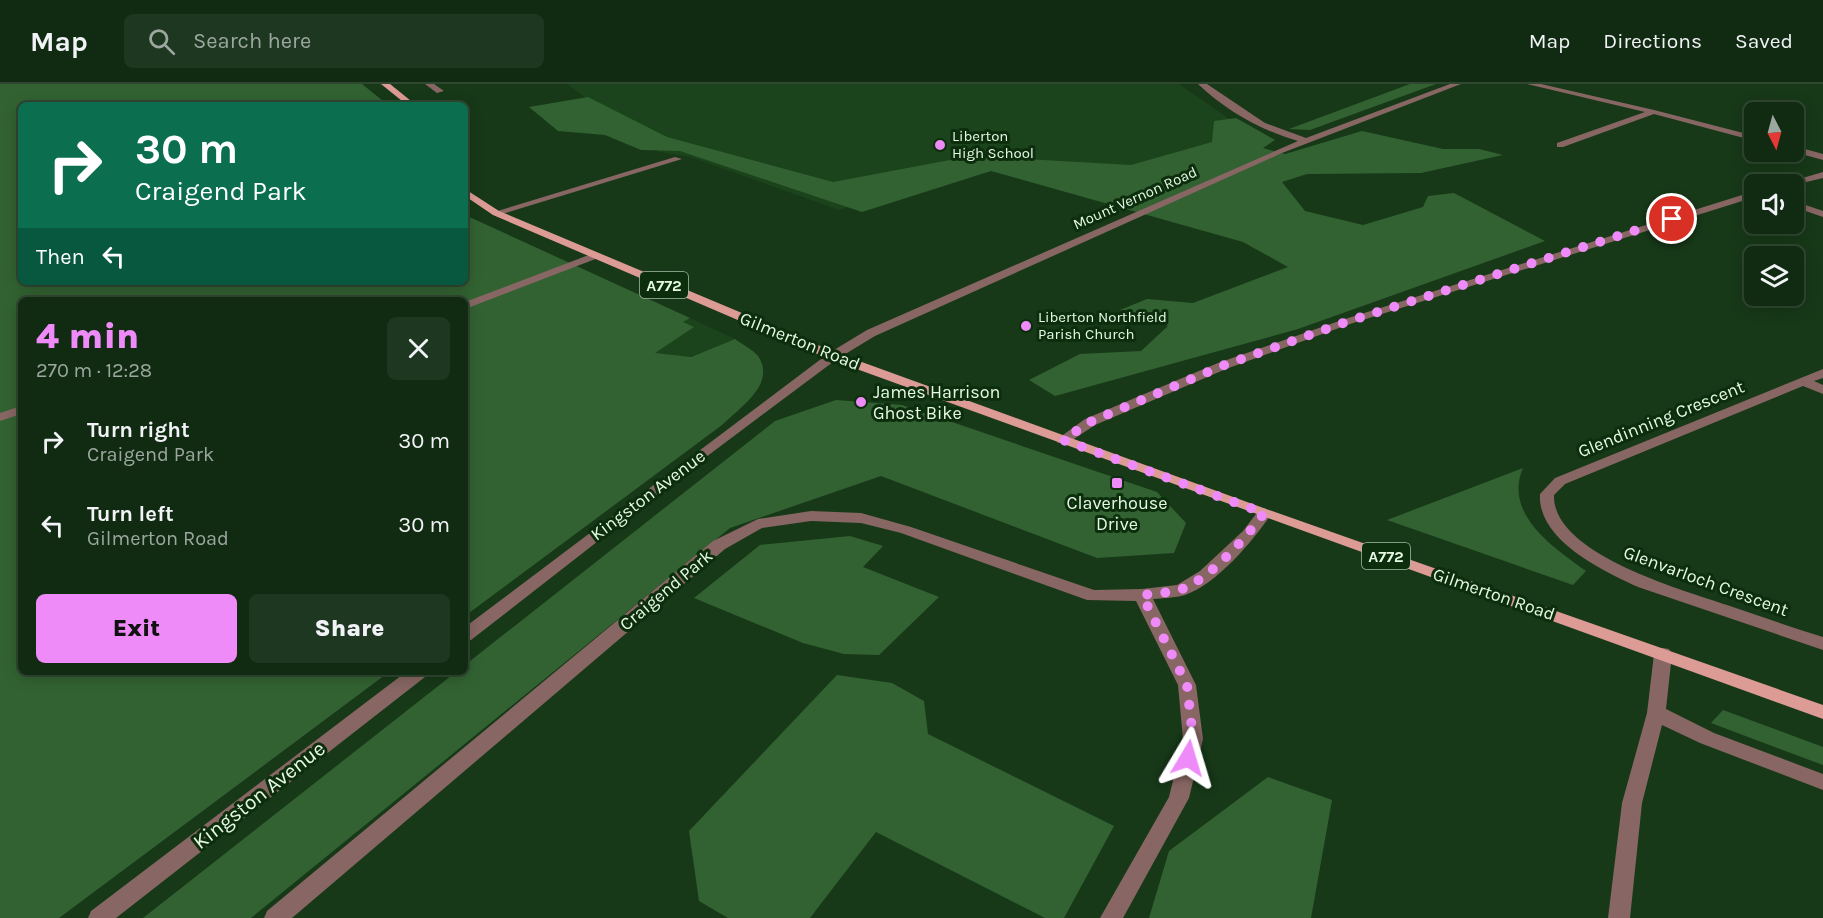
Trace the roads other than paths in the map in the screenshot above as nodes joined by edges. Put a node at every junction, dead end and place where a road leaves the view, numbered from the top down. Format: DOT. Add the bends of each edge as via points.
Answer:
graph roads {
  1 [pos="385,84"];
  2 [pos="429,84"];
  3 [pos="1202,84"];
  4 [pos="1457,84"];
  5 [pos="1531,84"];
  6 [pos="440,91"];
  7 [pos="408,102"];
  8 [pos="1654,112"];
  9 [pos="1744,136"];
  10 [pos="1303,140"];
  11 [pos="1560,145"];
  12 [pos="1804,152"];
  13 [pos="1823,157"];
  14 [pos="678,159"];
  15 [pos="1823,175"];
  16 [pos="1804,180"];
  17 [pos="468,194"];
  18 [pos="1744,197"];
  19 [pos="1804,207"];
  20 [pos="496,213"];
  21 [pos="1823,214"];
  22 [pos="594,256"];
  23 [pos="468,305"];
  24 [pos="833,356"];
  25 [pos="1823,373"];
  26 [pos="1803,381"];
  27 [pos="1823,390"];
  28 [pos="18,411"];
  29 [pos="0,417"];
  30 [pos="1063,440"];
  31 [pos="1264,513"];
  32 [pos="1555,523"];
  33 [pos="1142,595"];
  34 [pos="468,634"];
  35 [pos="1823,644"];
  36 [pos="1664,654"];
  37 [pos="415,675"];
  38 [pos="1823,712"];
  39 [pos="1656,713"];
  40 [pos="1823,782"];
  41 [pos="99,918"];
  42 [pos="275,918"];
  43 [pos="1112,918"];
  44 [pos="1619,918"];
  1 -- 7 [label="main road"];
  2 -- 6 [label="street"];
  3 -- 10 [label="street" via="1260,125"];
  4 -- 10 [label="street, Mount Vernon Road"];
  5 -- 8 [label="street"];
  8 -- 9 [label="street"];
  8 -- 11 [label="street"];
  10 -- 24 [label="street, Mount Vernon Road" via="871,333"];
  12 -- 13 [label="street"];
  14 -- 20 [label="street"];
  15 -- 16 [label="street"];
  17 -- 20 [label="main road, Gilmerton Road / A772"];
  18 -- 30 [label="street" via="1346,322 1222,366 1090,422"];
  19 -- 21 [label="street"];
  20 -- 22 [label="main road, Gilmerton Road / A772"];
  22 -- 23 [label="street"];
  22 -- 24 [label="main road, Gilmerton Road / A772"];
  24 -- 30 [label="main road, Gilmerton Road / A772"];
  24 -- 34 [label="street, Kingston Avenue"];
  25 -- 26 [label="street, Glendinning Crescent"];
  26 -- 27 [label="street"];
  26 -- 32 [label="street, Glendinning Crescent" via="1560,481 1547,494 1547,508"];
  28 -- 29 [label="street"];
  30 -- 31 [label="main road, Gilmerton Road / A772"];
  31 -- 33 [label="street, Craigend Park" via="1249,534 1206,575 1181,590"];
  31 -- 36 [label="main road, Gilmerton Road / A772"];
  32 -- 35 [label="street, Glenvarloch Crescent" via="1592,558 1616,571"];
  33 -- 42 [label="street, Craigend Park" via="1093,596 861,518 811,516 758,524 719,545"];
  33 -- 43 [label="street" via="1187,685 1193,739 1179,798"];
  36 -- 38 [label="main road, Gilmerton Road / A772"];
  36 -- 39 [label="street"];
  37 -- 41 [label="street, Kingston Avenue"];
  39 -- 40 [label="street" via="1707,738"];
  39 -- 44 [label="street" via="1632,803"];
}
